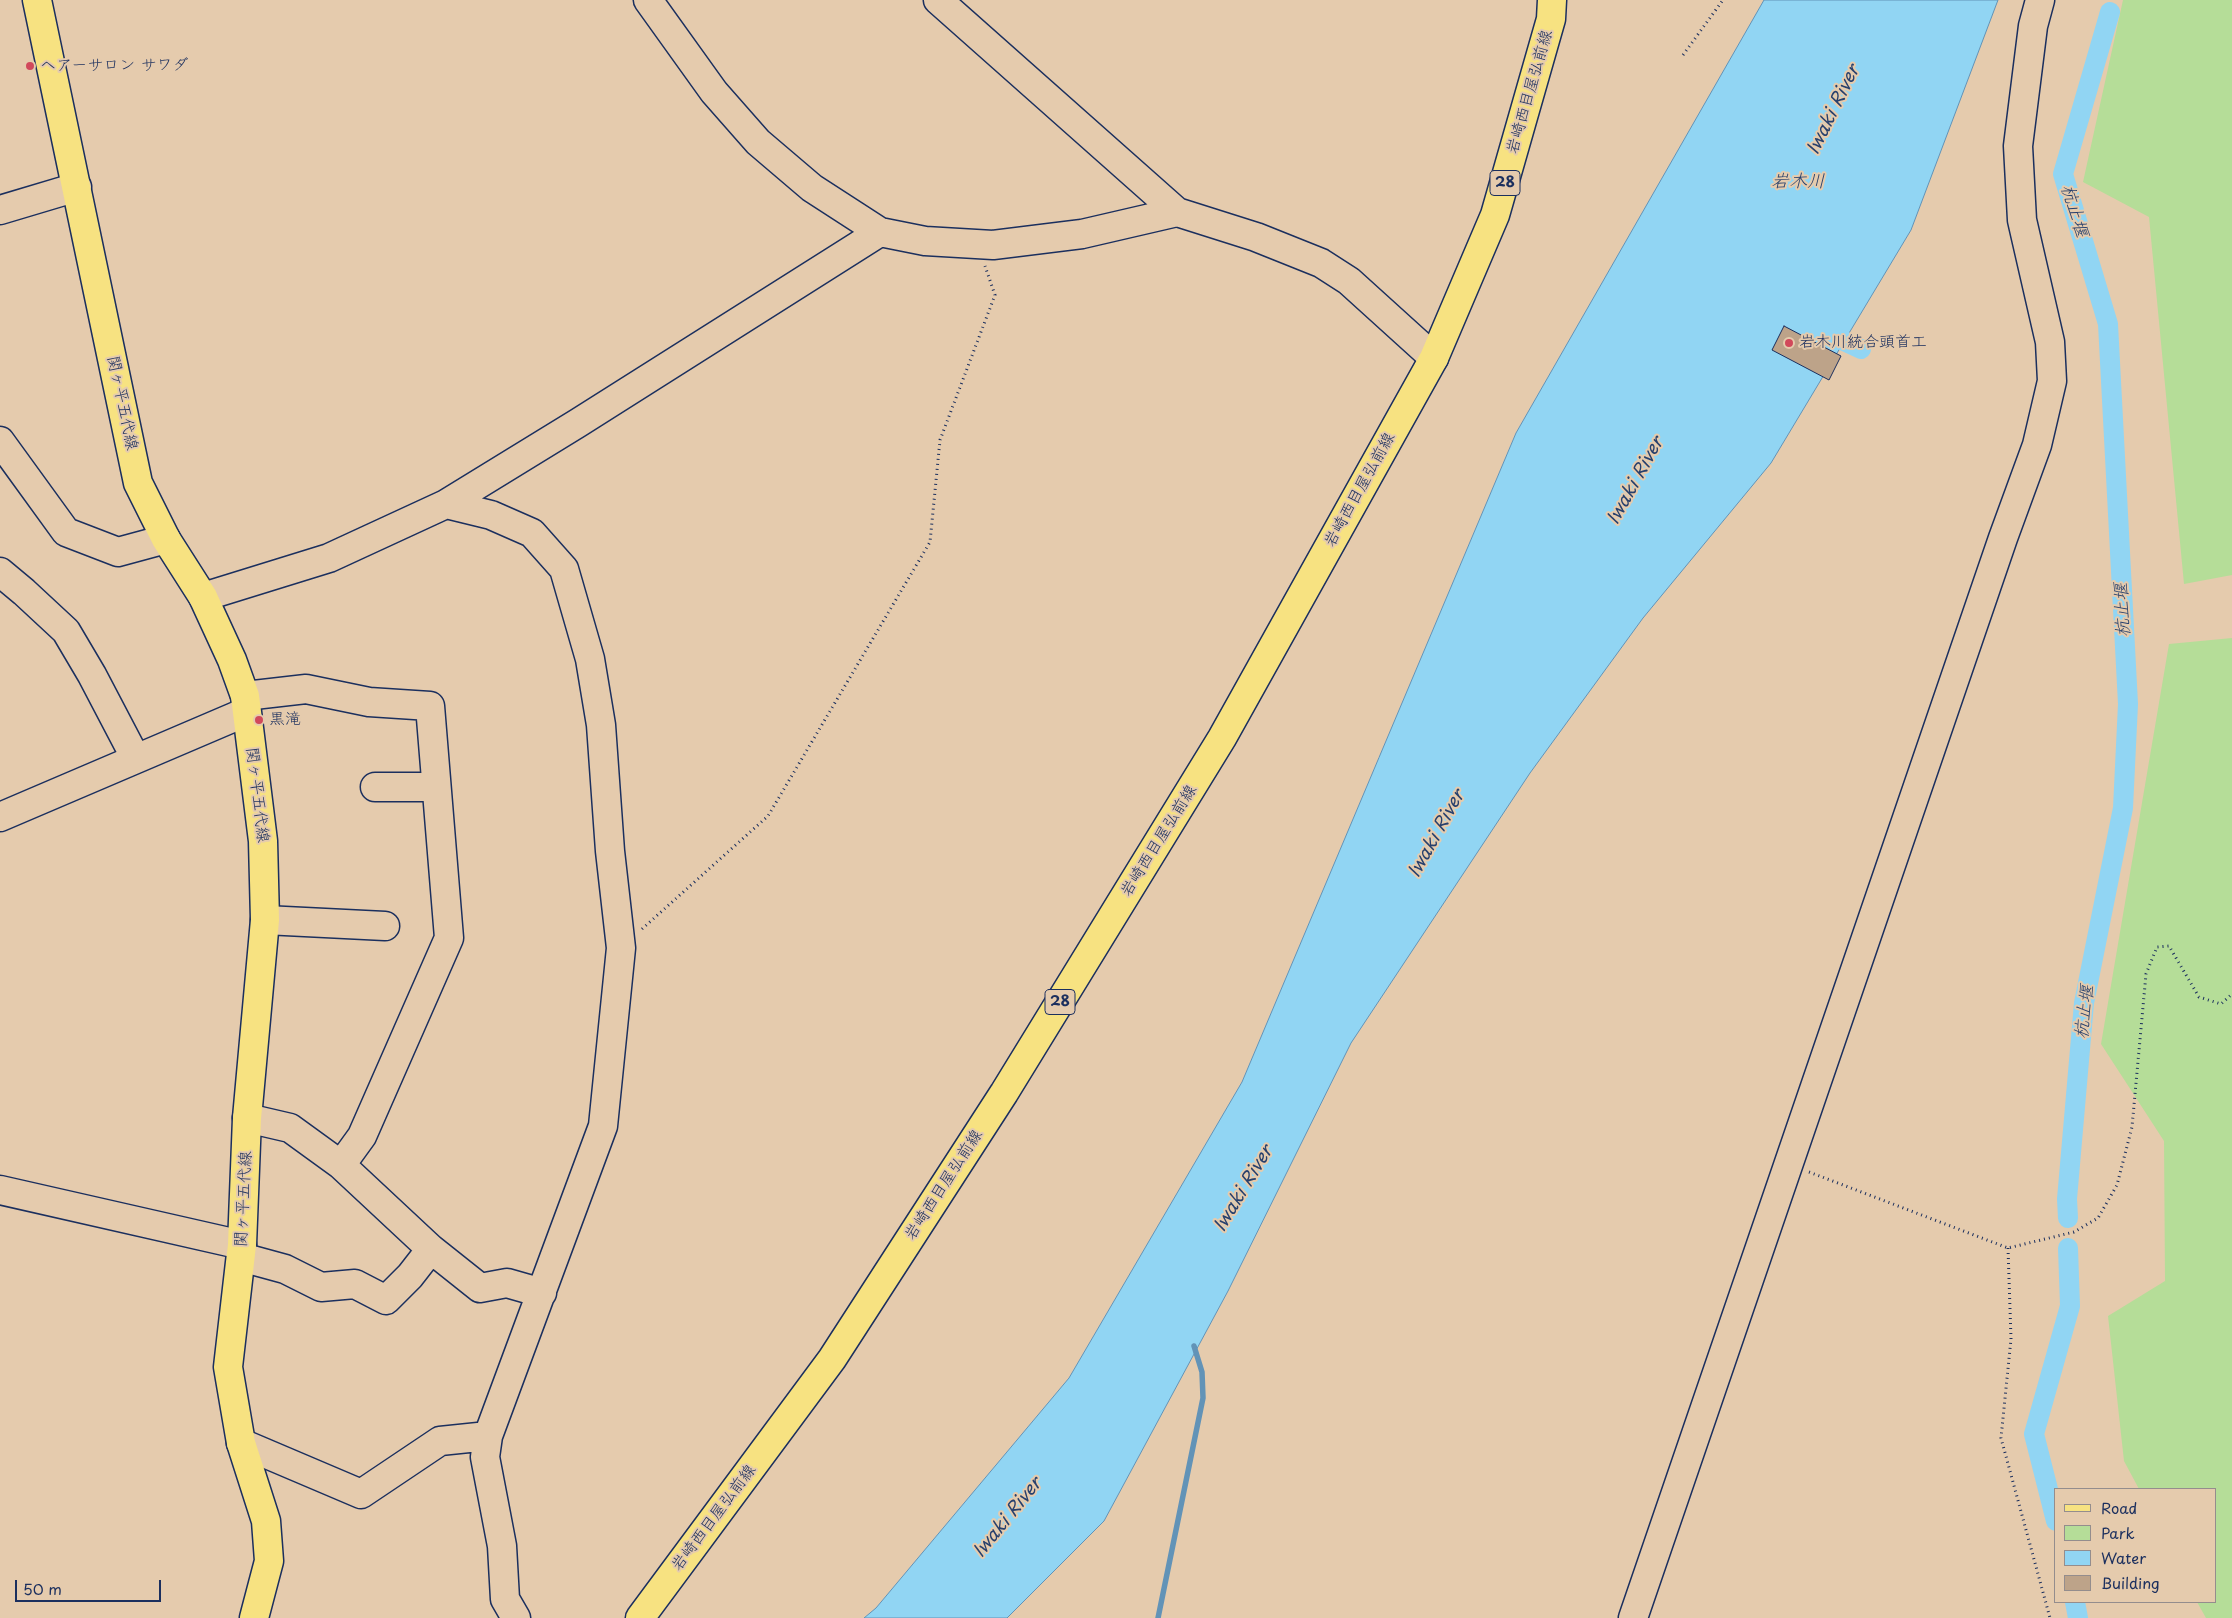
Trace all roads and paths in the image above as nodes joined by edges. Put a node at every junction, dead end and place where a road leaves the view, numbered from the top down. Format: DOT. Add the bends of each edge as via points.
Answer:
graph roads {
  1 [pos="37,0"];
  2 [pos="648,0"];
  3 [pos="938,0"];
  4 [pos="1552,0"];
  5 [pos="1723,0"];
  6 [pos="2040,0"];
  7 [pos="1683,55"];
  8 [pos="77,187"];
  9 [pos="0,210"];
  10 [pos="1178,212"];
  11 [pos="880,232"];
  12 [pos="976,243"];
  13 [pos="1434,358"];
  14 [pos="0,441"];
  15 [pos="446,504"];
  16 [pos="166,538"];
  17 [pos="0,572"];
  18 [pos="203,597"];
  19 [pos="245,704"];
  20 [pos="136,759"];
  21 [pos="375,787"];
  22 [pos="436,787"];
  23 [pos="0,817"];
  24 [pos="265,920"];
  25 [pos="385,926"];
  26 [pos="621,948"];
  27 [pos="2232,994"];
  28 [pos="247,1118"];
  29 [pos="341,1165"];
  30 [pos="1789,1165"];
  31 [pos="0,1190"];
  32 [pos="2008,1248"];
  33 [pos="431,1249"];
  34 [pos="242,1251"];
  35 [pos="542,1293"];
  36 [pos="488,1436"];
  37 [pos="241,1443"];
  38 [pos="254,1618"];
  39 [pos="516,1618"];
  40 [pos="640,1618"];
  41 [pos="1633,1618"];
  42 [pos="2050,1618"];
  1 -- 8 [label="main road, 関ヶ平五代線"];
  2 -- 11 [label="street" via="714,92 758,142 812,188"];
  3 -- 10 [label="street"];
  4 -- 13 [label="main road, 岩崎西目屋弘前線 / 28" via="1551,19 1495,216"];
  5 -- 7 [label="path"];
  6 -- 30 [label="street" via="2033,26 2020,119 2018,176 2022,220 2050,342 2052,381 2037,445"];
  8 -- 9 [label="street"];
  8 -- 16 [label="main road, 関ヶ平五代線" via="138,483"];
  10 -- 12 [label="street" via="1082,234 994,245"];
  10 -- 13 [label="street" via="1256,237 1321,263 1350,281"];
  11 -- 12 [label="street" via="925,240"];
  11 -- 15 [label="street"];
  12 -- 26 [label="path" via="995,295 940,440 930,542 768,816"];
  13 -- 40 [label="main road, 岩崎西目屋弘前線 / 28" via="1222,738 1004,1093 832,1359"];
  14 -- 16 [label="street" via="66,532 118,552"];
  15 -- 18 [label="street" via="329,558"];
  15 -- 26 [label="street" via="491,515 532,532 564,569 590,659 601,725"];
  16 -- 18 [label="main road, 関ヶ平五代線"];
  17 -- 20 [label="street" via="66,631"];
  18 -- 19 [label="main road, 関ヶ平五代線" via="232,660"];
  19 -- 20 [label="street"];
  19 -- 22 [label="street" via="306,689 368,702 430,706"];
  19 -- 24 [label="main road, 関ヶ平五代線" via="263,841"];
  20 -- 23 [label="street"];
  21 -- 22 [label="street"];
  22 -- 29 [label="street" via="450,938 362,1136"];
  24 -- 25 [label="street"];
  24 -- 28 [label="main road, 関ヶ平五代線"];
  26 -- 35 [label="street" via="603,1126"];
  27 -- 32 [label="path" via="2221,1004 2199,997 2169,946 2157,947 2146,974 2132,1128 2117,1185 2098,1218 2074,1232"];
  28 -- 29 [label="street" via="290,1128"];
  28 -- 34 [label="main road, 関ヶ平五代線"];
  29 -- 33 [label="street"];
  30 -- 32 [label="path"];
  30 -- 41 [label="street"];
  31 -- 34 [label="street"];
  32 -- 42 [label="path" via="2011,1339 2001,1438"];
  33 -- 34 [label="street" via="386,1300 355,1284 321,1287"];
  33 -- 35 [label="street" via="480,1288 507,1283"];
  34 -- 37 [label="main road, 関ヶ平五代線" via="228,1367"];
  35 -- 36 [label="street"];
  36 -- 37 [label="street" via="440,1441 361,1494"];
  36 -- 39 [label="street" via="485,1457 502,1546 505,1599"];
  37 -- 38 [label="main road, 関ヶ平五代線" via="266,1521 269,1561"];
}
